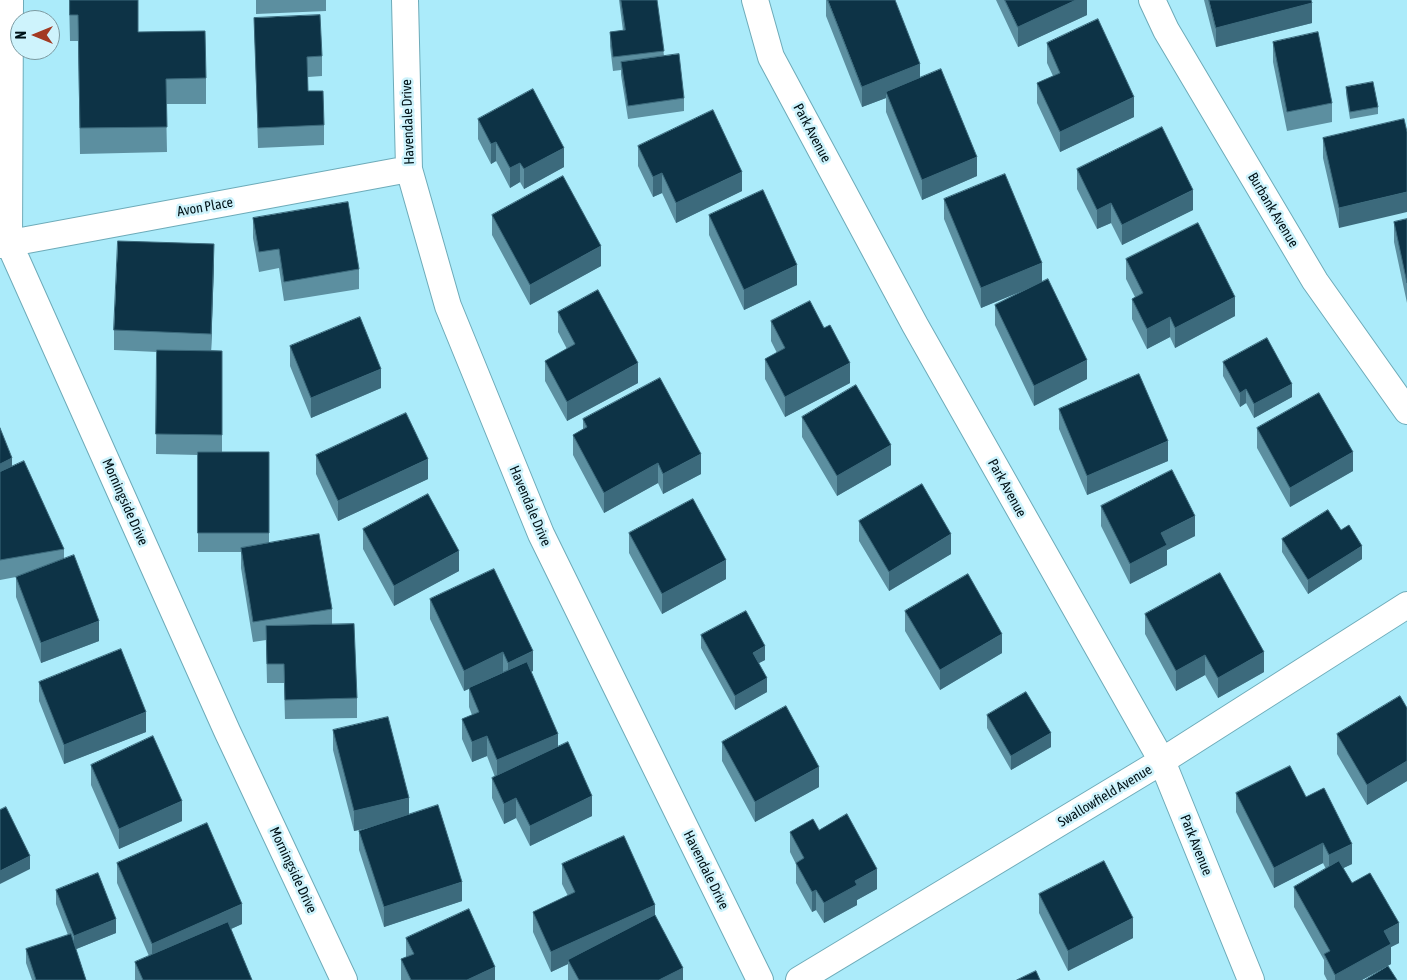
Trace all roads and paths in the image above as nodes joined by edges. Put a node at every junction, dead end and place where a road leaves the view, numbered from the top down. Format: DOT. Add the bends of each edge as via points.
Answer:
graph roads {
  1 [pos="10,0"];
  2 [pos="405,0"];
  3 [pos="755,0"];
  4 [pos="1152,0"];
  5 [pos="409,169"];
  6 [pos="5,244"];
  7 [pos="1407,411"];
  8 [pos="1407,605"];
  9 [pos="1162,761"];
  10 [pos="344,980"];
  11 [pos="760,980"];
  12 [pos="799,980"];
  13 [pos="1251,980"];
  1 -- 6 [label="street, Morningside Drive"];
  2 -- 5 [label="street, Havendale Drive"];
  3 -- 9 [label="street, Park Avenue" via="771,57 920,333"];
  4 -- 7 [label="street, Burbank Avenue" via="1166,30 1315,281"];
  5 -- 6 [label="street, Avon Place"];
  5 -- 11 [label="street, Havendale Drive" via="448,306 541,534"];
  6 -- 10 [label="street, Morningside Drive"];
  8 -- 9 [label="street, Swallowfield Avenue"];
  9 -- 12 [label="street, Swallowfield Avenue"];
  9 -- 13 [label="street, Park Avenue"];
}
